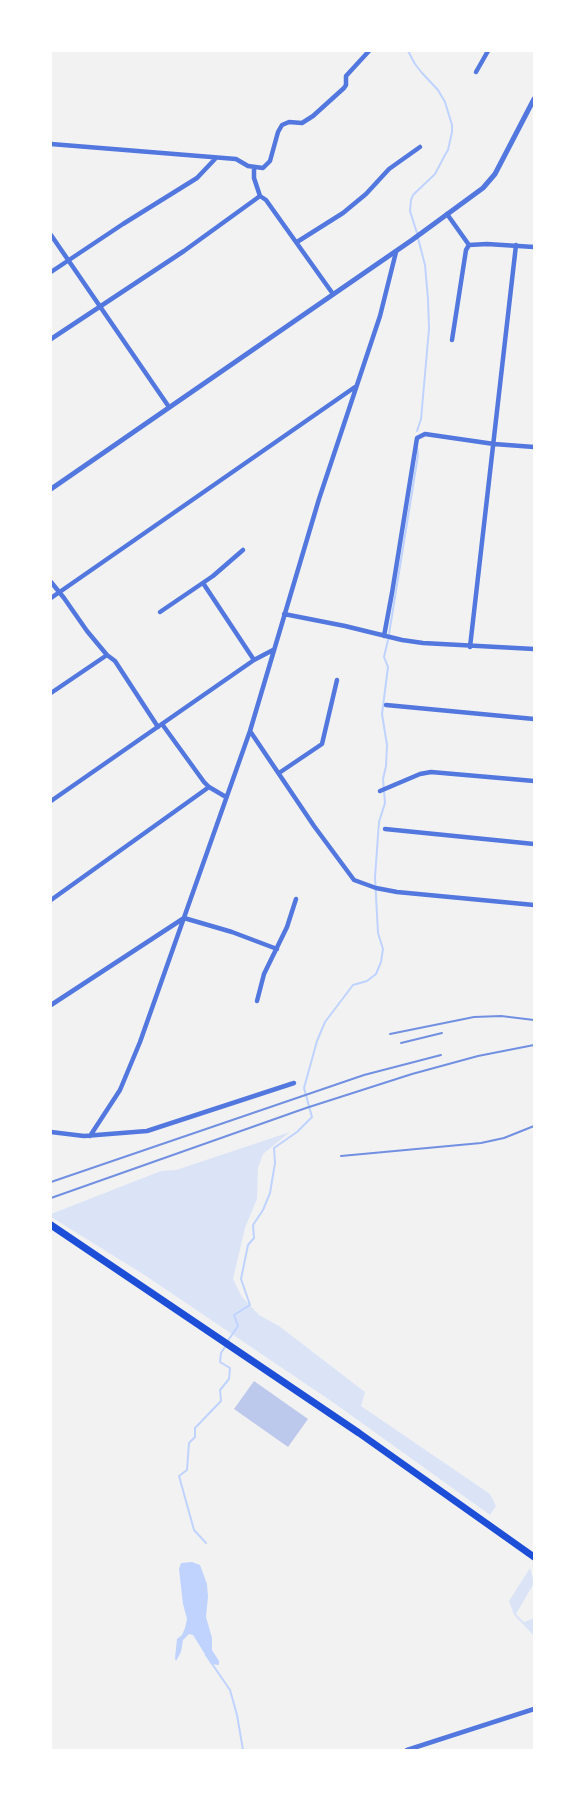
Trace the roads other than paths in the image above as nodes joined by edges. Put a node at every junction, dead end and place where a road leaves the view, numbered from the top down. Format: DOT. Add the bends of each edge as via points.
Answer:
graph roads {
  1 [pos="369,51"];
  2 [pos="488,51"];
  3 [pos="476,72"];
  4 [pos="534,99"];
  5 [pos="531,112"];
  6 [pos="51,144"];
  7 [pos="419,147"];
  8 [pos="216,159"];
  9 [pos="254,168"];
  10 [pos="260,196"];
  11 [pos="447,214"];
  12 [pos="51,235"];
  13 [pos="297,242"];
  14 [pos="469,245"];
  15 [pos="516,245"];
  16 [pos="534,247"];
  17 [pos="396,251"];
  18 [pos="68,261"];
  19 [pos="51,272"];
  20 [pos="334,294"];
  21 [pos="99,307"];
  22 [pos="51,339"];
  23 [pos="452,341"];
  24 [pos="356,386"];
  25 [pos="169,407"];
  26 [pos="494,444"];
  27 [pos="534,447"];
  28 [pos="51,489"];
  29 [pos="243,550"];
  30 [pos="51,582"];
  31 [pos="203,583"];
  32 [pos="59,592"];
  33 [pos="51,598"];
  34 [pos="160,612"];
  35 [pos="284,614"];
  36 [pos="384,636"];
  37 [pos="470,647"];
  38 [pos="534,649"];
  39 [pos="273,650"];
  40 [pos="107,654"];
  41 [pos="254,660"];
  42 [pos="337,680"];
  43 [pos="51,693"];
  44 [pos="386,705"];
  45 [pos="534,719"];
  46 [pos="160,725"];
  47 [pos="250,731"];
  48 [pos="279,773"];
  49 [pos="534,781"];
  50 [pos="209,787"];
  51 [pos="380,791"];
  52 [pos="226,797"];
  53 [pos="51,801"];
  54 [pos="385,829"];
  55 [pos="534,844"];
  56 [pos="296,899"];
  57 [pos="51,900"];
  58 [pos="534,905"];
  59 [pos="184,918"];
  60 [pos="277,949"];
  61 [pos="257,1001"];
  62 [pos="51,1005"];
  63 [pos="294,1083"];
  64 [pos="51,1132"];
  65 [pos="90,1136"];
  66 [pos="51,1226"];
  67 [pos="534,1557"];
  68 [pos="534,1709"];
  69 [pos="407,1750"];
  1 -- 9 [label="street" via="346,76 344,88 313,116 305,122 282,125 270,162"];
  2 -- 3 [label="street"];
  4 -- 5 [label="street"];
  5 -- 11 [label="street" via="484,188"];
  6 -- 8 [label="street"];
  7 -- 13 [label="street" via="343,213"];
  8 -- 9 [label="street" via="240,160"];
  8 -- 18 [label="street" via="197,178"];
  9 -- 10 [label="street"];
  10 -- 13 [label="street"];
  10 -- 21 [label="street"];
  11 -- 14 [label="street"];
  11 -- 17 [label="street"];
  12 -- 18 [label="street"];
  13 -- 20 [label="street"];
  14 -- 15 [label="street"];
  14 -- 23 [label="street"];
  15 -- 16 [label="street"];
  15 -- 26 [label="street"];
  17 -- 20 [label="street"];
  17 -- 24 [label="street"];
  18 -- 19 [label="street"];
  18 -- 21 [label="street"];
  20 -- 25 [label="street"];
  21 -- 22 [label="street"];
  21 -- 25 [label="street"];
  24 -- 32 [label="street"];
  24 -- 35 [label="street"];
  25 -- 28 [label="street"];
  26 -- 27 [label="street"];
  26 -- 36 [label="street" via="436,435 421,435 415,441"];
  26 -- 37 [label="street"];
  29 -- 31 [label="street"];
  30 -- 32 [label="street"];
  31 -- 34 [label="street"];
  31 -- 41 [label="street"];
  32 -- 33 [label="street"];
  32 -- 40 [label="street"];
  35 -- 36 [label="street"];
  35 -- 39 [label="street"];
  36 -- 37 [label="street"];
  37 -- 38 [label="street"];
  39 -- 41 [label="street"];
  39 -- 47 [label="street"];
  40 -- 43 [label="street"];
  40 -- 46 [label="street"];
  41 -- 46 [label="street"];
  42 -- 48 [label="street" via="322,744"];
  44 -- 45 [label="street"];
  46 -- 50 [label="street"];
  46 -- 53 [label="street"];
  47 -- 48 [label="street"];
  47 -- 52 [label="street"];
  48 -- 58 [label="street" via="358,883"];
  49 -- 51 [label="street" via="426,773"];
  50 -- 52 [label="street"];
  50 -- 57 [label="street"];
  52 -- 59 [label="street"];
  54 -- 55 [label="street"];
  56 -- 60 [label="street"];
  59 -- 60 [label="street"];
  59 -- 62 [label="street"];
  59 -- 65 [label="street" via="120,1090"];
  60 -- 61 [label="street"];
  63 -- 65 [label="street" via="147,1131"];
  64 -- 65 [label="street"];
  66 -- 67 [label="highway"];
  68 -- 69 [label="street"];
}
